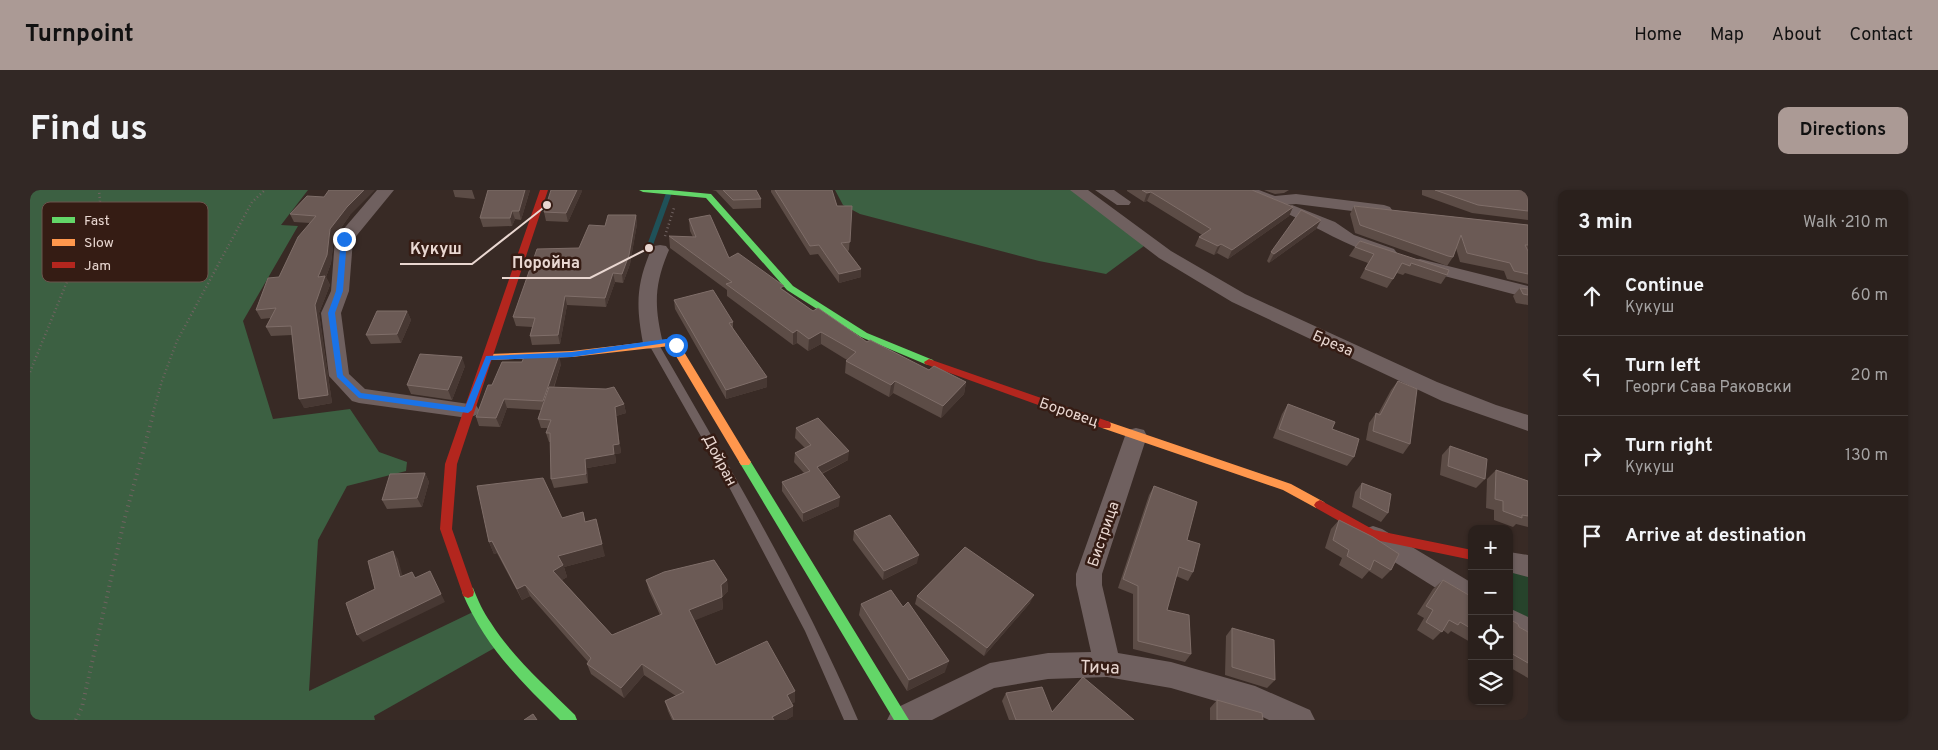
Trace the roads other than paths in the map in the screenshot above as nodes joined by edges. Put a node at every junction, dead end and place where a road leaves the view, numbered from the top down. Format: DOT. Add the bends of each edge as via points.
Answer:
graph roads {
  1 [pos="386,190"];
  2 [pos="544,190"];
  3 [pos="643,190"];
  4 [pos="1078,190"];
  5 [pos="1103,190"];
  6 [pos="1245,190"];
  7 [pos="1302,195"];
  8 [pos="1273,201"];
  9 [pos="1123,202"];
  10 [pos="1398,212"];
  11 [pos="660,250"];
  12 [pos="1528,292"];
  13 [pos="653,343"];
  14 [pos="489,357"];
  15 [pos="468,410"];
  16 [pos="1528,423"];
  17 [pos="1136,436"];
  18 [pos="1371,534"];
  19 [pos="1468,553"];
  20 [pos="1513,563"];
  21 [pos="1528,566"];
  22 [pos="1468,595"];
  23 [pos="1513,622"];
  24 [pos="1528,631"];
  25 [pos="1107,664"];
  26 [pos="570,720"];
  27 [pos="851,720"];
  28 [pos="902,720"];
  29 [pos="1300,720"];
  1 -- 15 [label="street" via="344,239 340,291 331,313 339,376 359,396"];
  2 -- 14 [label="street"];
  3 -- 17 [label="street, Боровец" via="708,196 790,288 864,335 949,371"];
  4 -- 16 [label="street, Бреза" via="1148,243 1196,274 1274,316 1412,379"];
  5 -- 9 [label="street"];
  6 -- 8 [label="street"];
  7 -- 8 [label="street"];
  7 -- 10 [label="street"];
  8 -- 12 [label="street" via="1329,226 1348,239 1435,270"];
  11 -- 13 [label="street, Дойран" via="648,276 646,301"];
  13 -- 14 [label="street" via="572,354"];
  13 -- 27 [label="lane, Дойран" via="810,628"];
  13 -- 28 [label="street, Дойран" via="666,341 676,345"];
  14 -- 15 [label="street"];
  15 -- 26 [label="street" via="451,464 446,529 474,611 498,646"];
  17 -- 18 [label="street, Боровец" via="1287,488"];
  17 -- 25 [label="street, Бистрица" via="1089,574"];
  18 -- 19 [label="street, Боровец"];
  18 -- 22 [label="street"];
  20 -- 21 [label="street"];
  23 -- 24 [label="street"];
  25 -- 28 [label="street, Тича" via="1048,666 990,676"];
  25 -- 29 [label="street, Тича" via="1170,675 1255,699"];
}
